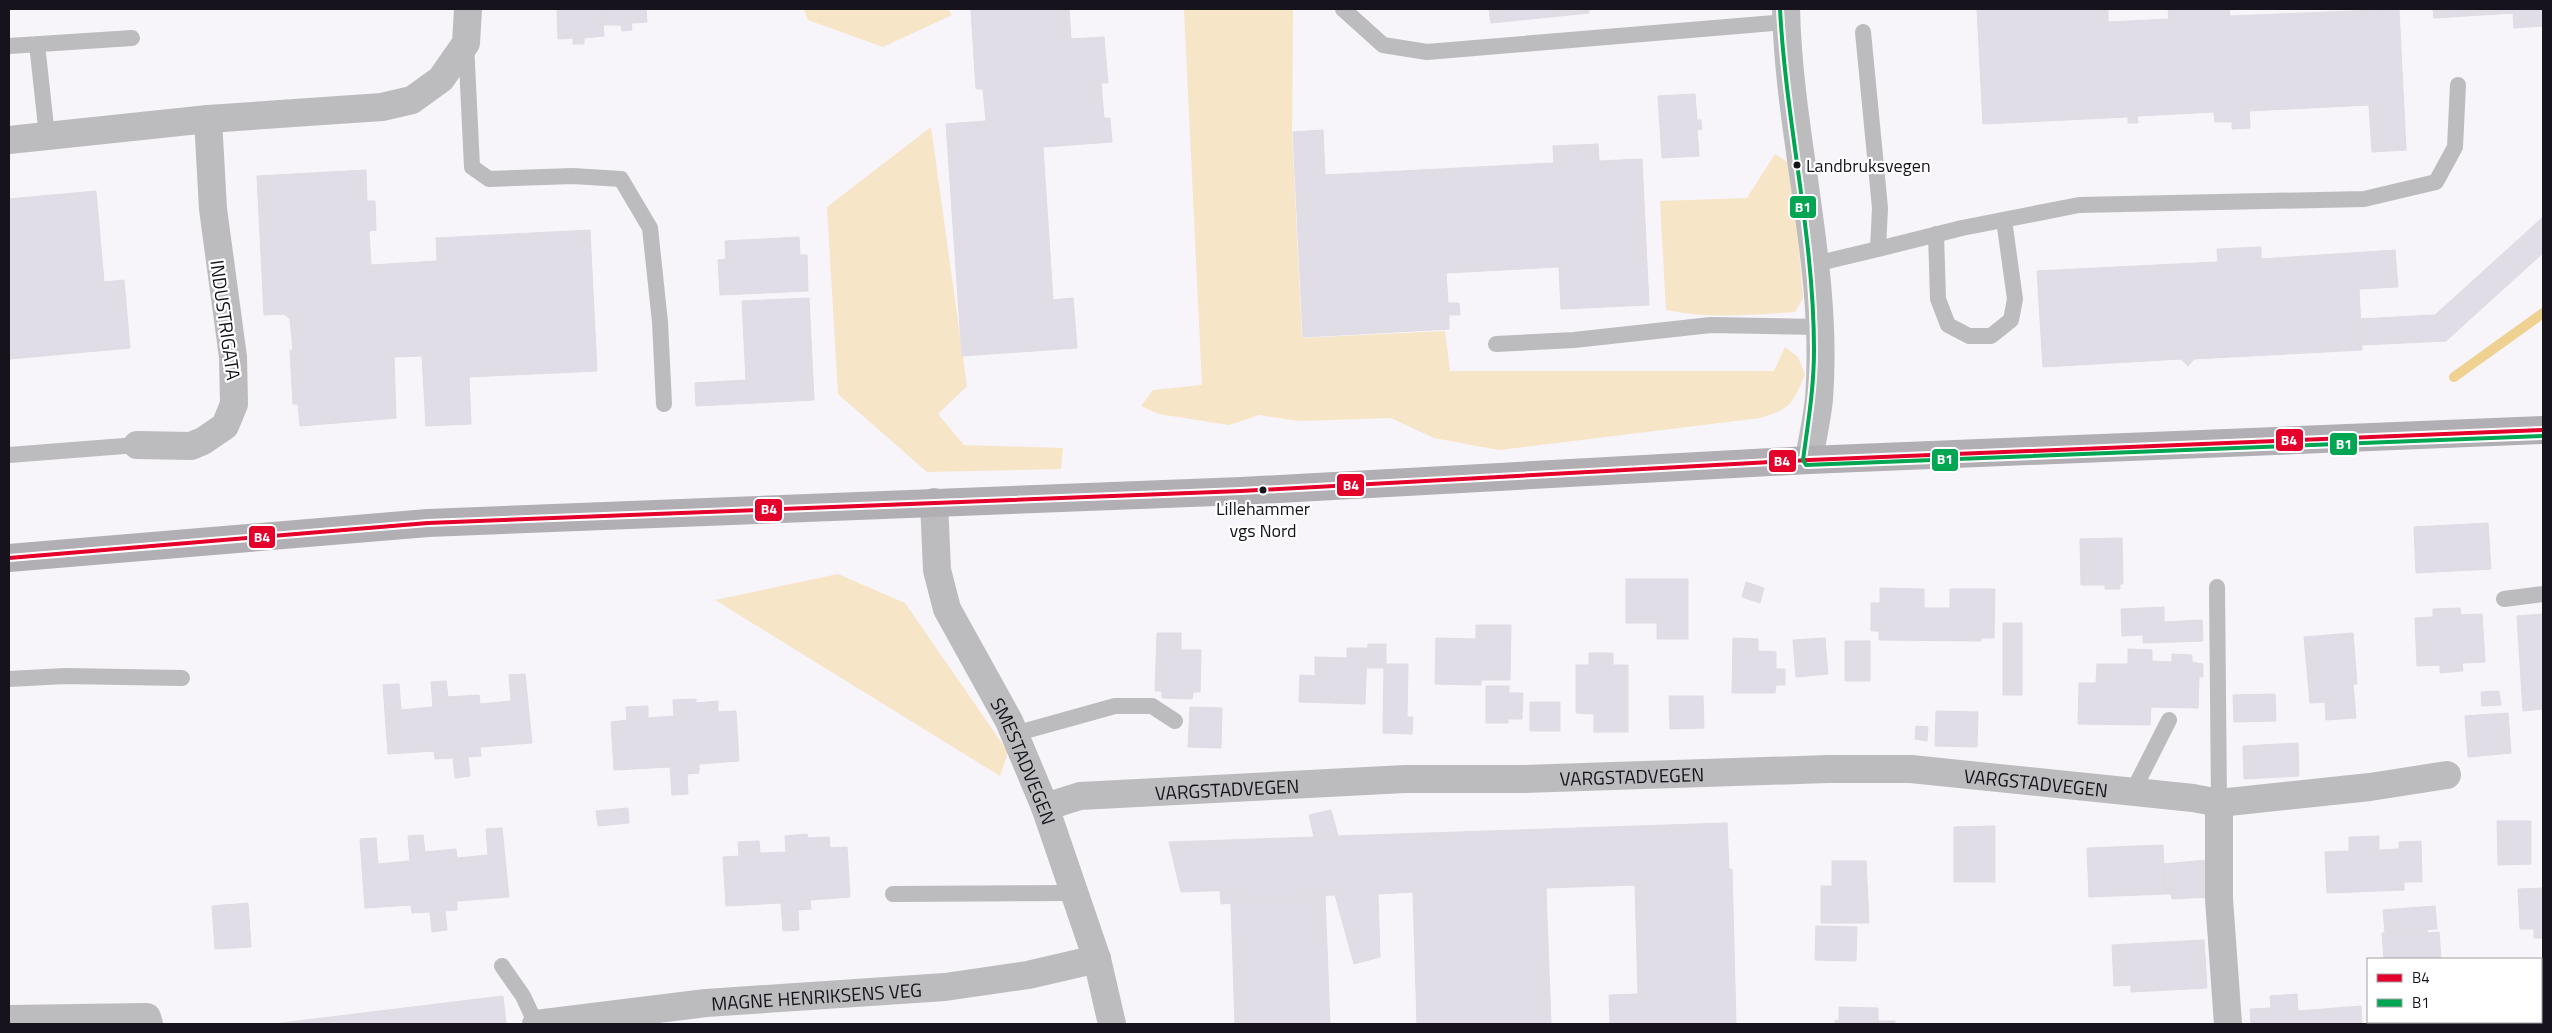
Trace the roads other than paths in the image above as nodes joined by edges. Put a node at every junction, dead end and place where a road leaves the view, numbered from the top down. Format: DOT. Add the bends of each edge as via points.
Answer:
graph roads {
  1 [pos="468,9"];
  2 [pos="1343,9"];
  3 [pos="1786,15"];
  4 [pos="1863,32"];
  5 [pos="132,38"];
  6 [pos="466,43"];
  7 [pos="37,44"];
  8 [pos="9,46"];
  9 [pos="2458,85"];
  10 [pos="208,119"];
  11 [pos="47,136"];
  12 [pos="9,140"];
  13 [pos="2004,220"];
  14 [pos="1936,234"];
  15 [pos="1878,249"];
  16 [pos="1815,264"];
  17 [pos="1819,328"];
  18 [pos="1496,344"];
  19 [pos="664,404"];
  20 [pos="2543,430"];
  21 [pos="137,446"];
  22 [pos="9,455"];
  23 [pos="1809,460"];
  24 [pos="934,502"];
  25 [pos="9,558"];
  26 [pos="2218,587"];
  27 [pos="2543,594"];
  28 [pos="2504,599"];
  29 [pos="182,678"];
  30 [pos="9,679"];
  31 [pos="2169,720"];
  32 [pos="1175,721"];
  33 [pos="1014,734"];
  34 [pos="2447,775"];
  35 [pos="2132,793"];
  36 [pos="2219,803"];
  37 [pos="1045,807"];
  38 [pos="1076,893"];
  39 [pos="893,894"];
  40 [pos="1097,959"];
  41 [pos="502,966"];
  42 [pos="9,1019"];
  43 [pos="148,1021"];
  44 [pos="536,1024"];
  45 [pos="1112,1024"];
  46 [pos="2228,1024"];
  1 -- 6 [label="street"];
  2 -- 3 [label="lane" via="1383,45 1427,52"];
  3 -- 16 [label="street" via="1798,145"];
  4 -- 15 [label="lane" via="1880,208"];
  5 -- 7 [label="lane"];
  6 -- 10 [label="street" via="441,79 412,100 382,107"];
  6 -- 19 [label="lane" via="472,167 489,179 621,178 650,228 660,322"];
  7 -- 8 [label="lane"];
  7 -- 11 [label="lane"];
  9 -- 13 [label="lane" via="2455,147 2436,182 2364,199 2079,205"];
  10 -- 11 [label="street"];
  10 -- 21 [label="street, INDUSTRIGATA" via="213,209 233,357 234,404 225,426 203,441 191,446"];
  11 -- 12 [label="street"];
  13 -- 14 [label="lane"];
  13 -- 14 [label="lane" via="2016,299 2010,320 1992,336 1969,336 1948,325 1938,299"];
  14 -- 15 [label="lane"];
  15 -- 16 [label="lane"];
  16 -- 17 [label="street"];
  17 -- 18 [label="lane" via="1711,325 1574,340"];
  17 -- 23 [label="street" via="1819,400"];
  20 -- 23 [label="main road"];
  21 -- 22 [label="lane"];
  23 -- 24 [label="main road" via="1241,491"];
  24 -- 25 [label="main road" via="428,524"];
  24 -- 33 [label="street, SMESTADVEGEN" via="937,570 947,608"];
  26 -- 36 [label="lane"];
  27 -- 28 [label="lane"];
  29 -- 30 [label="lane" via="65,676"];
  31 -- 35 [label="lane"];
  32 -- 33 [label="lane" via="1152,706 1115,706"];
  33 -- 37 [label="street, SMESTADVEGEN"];
  34 -- 36 [label="street, VARGSTADVEGEN" via="2370,787"];
  35 -- 36 [label="street, VARGSTADVEGEN"];
  35 -- 37 [label="street, VARGSTADVEGEN" via="1910,769 1828,769 1522,779 1405,779 1080,796"];
  36 -- 46 [label="street" via="2220,907"];
  37 -- 38 [label="street, SMESTADVEGEN"];
  38 -- 39 [label="lane"];
  38 -- 40 [label="street, SMESTADVEGEN"];
  40 -- 44 [label="street, MAGNE HENRIKSENS VEG" via="1028,976 945,987 706,1003"];
  40 -- 45 [label="street, SMESTADVEGEN"];
  41 -- 44 [label="lane" via="523,996"];
  42 -- 43 [label="street"];
}
